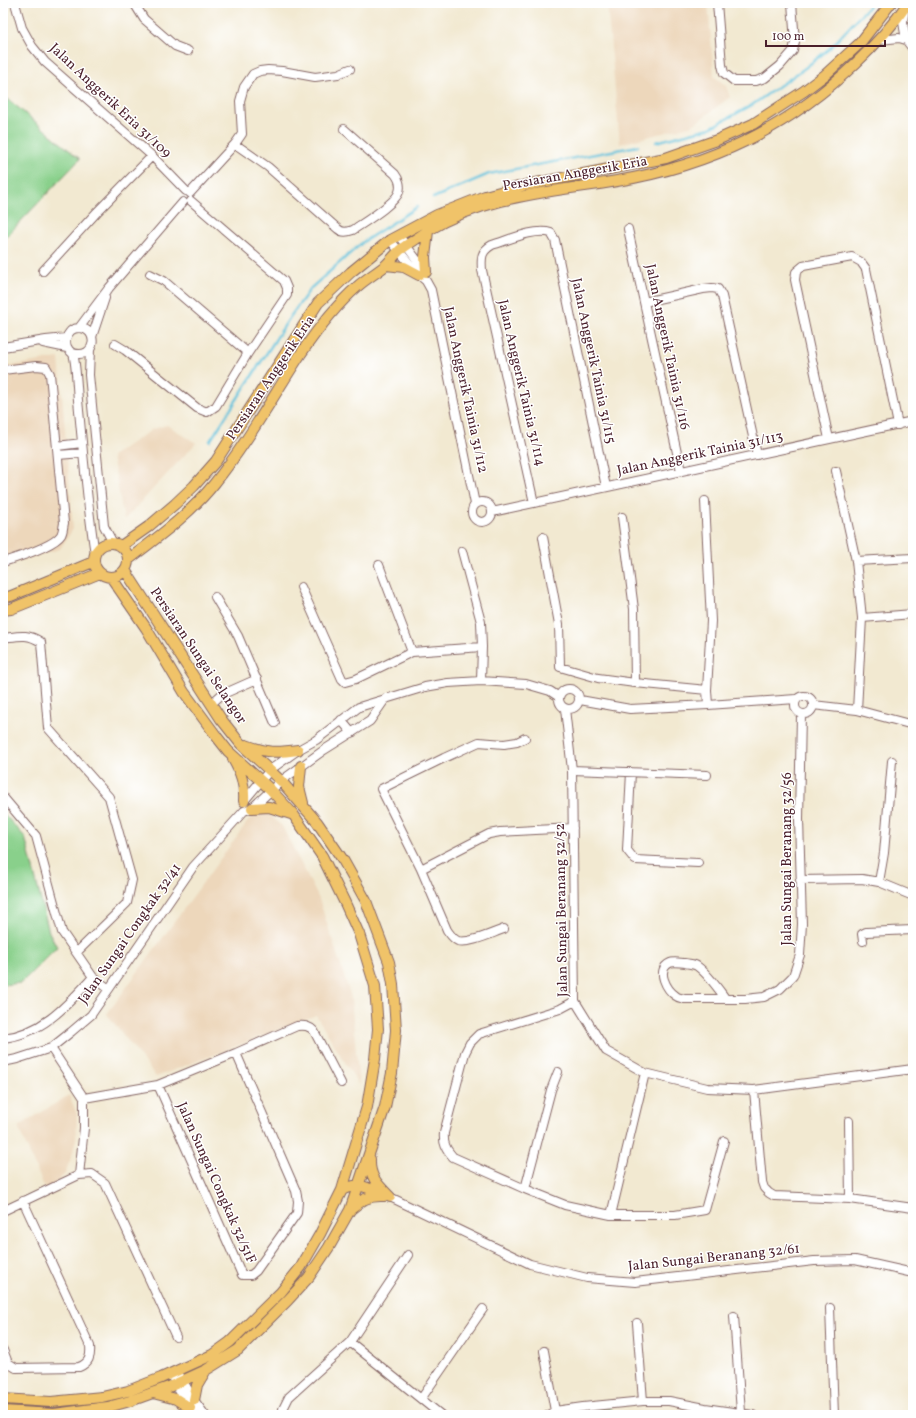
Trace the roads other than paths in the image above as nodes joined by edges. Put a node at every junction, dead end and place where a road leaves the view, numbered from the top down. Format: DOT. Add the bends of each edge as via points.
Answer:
graph roads {
  1 [pos="15,3"];
  2 [pos="134,3"];
  3 [pos="717,3"];
  4 [pos="792,3"];
  5 [pos="891,3"];
  6 [pos="907,5"];
  7 [pos="880,40"];
  8 [pos="906,40"];
  9 [pos="913,49"];
  10 [pos="188,51"];
  11 [pos="350,69"];
  12 [pos="344,129"];
  13 [pos="235,144"];
  14 [pos="152,156"];
  15 [pos="188,197"];
  16 [pos="628,229"];
  17 [pos="428,231"];
  18 [pos="395,238"];
  19 [pos="555,240"];
  20 [pos="403,249"];
  21 [pos="386,265"];
  22 [pos="43,270"];
  23 [pos="150,274"];
  24 [pos="424,276"];
  25 [pos="109,288"];
  26 [pos="644,302"];
  27 [pos="79,328"];
  28 [pos="92,337"];
  29 [pos="66,338"];
  30 [pos="36,342"];
  31 [pos="115,344"];
  32 [pos="3,347"];
  33 [pos="90,349"];
  34 [pos="70,351"];
  35 [pos="248,353"];
  36 [pos="4,370"];
  37 [pos="913,421"];
  38 [pos="898,424"];
  39 [pos="829,440"];
  40 [pos="82,443"];
  41 [pos="57,446"];
  42 [pos="82,453"];
  43 [pos="58,455"];
  44 [pos="756,455"];
  45 [pos="681,471"];
  46 [pos="836,471"];
  47 [pos="606,487"];
  48 [pos="705,501"];
  49 [pos="534,502"];
  50 [pos="475,504"];
  51 [pos="492,512"];
  52 [pos="622,517"];
  53 [pos="543,537"];
  54 [pos="117,544"];
  55 [pos="462,551"];
  56 [pos="94,558"];
  57 [pos="913,558"];
  58 [pos="128,560"];
  59 [pos="856,561"];
  60 [pos="3,562"];
  61 [pos="380,565"];
  62 [pos="125,570"];
  63 [pos="100,574"];
  64 [pos="111,577"];
  65 [pos="301,587"];
  66 [pos="215,597"];
  67 [pos="3,598"];
  68 [pos="3,610"];
  69 [pos="913,614"];
  70 [pos="862,618"];
  71 [pos="3,638"];
  72 [pos="482,647"];
  73 [pos="412,652"];
  74 [pos="257,679"];
  75 [pos="481,681"];
  76 [pos="634,683"];
  77 [pos="707,690"];
  78 [pos="559,697"];
  79 [pos="386,698"];
  80 [pos="796,698"];
  81 [pos="580,700"];
  82 [pos="211,704"];
  83 [pos="708,705"];
  84 [pos="813,705"];
  85 [pos="565,709"];
  86 [pos="857,710"];
  87 [pos="801,714"];
  88 [pos="341,720"];
  89 [pos="276,723"];
  90 [pos="913,725"];
  91 [pos="352,733"];
  92 [pos="525,738"];
  93 [pos="240,743"];
  94 [pos="298,750"];
  95 [pos="228,751"];
  96 [pos="892,761"];
  97 [pos="301,766"];
  98 [pos="270,770"];
  99 [pos="572,770"];
  100 [pos="631,772"];
  101 [pos="707,775"];
  102 [pos="261,780"];
  103 [pos="282,781"];
  104 [pos="271,790"];
  105 [pos="3,797"];
  106 [pos="247,807"];
  107 [pos="305,808"];
  108 [pos="293,814"];
  109 [pos="573,828"];
  110 [pos="698,863"];
  111 [pos="421,870"];
  112 [pos="800,880"];
  113 [pos="879,882"];
  114 [pos="913,896"];
  115 [pos="504,929"];
  116 [pos="913,930"];
  117 [pos="862,942"];
  118 [pos="77,952"];
  119 [pos="93,977"];
  120 [pos="109,989"];
  121 [pos="725,998"];
  122 [pos="575,1001"];
  123 [pos="3,1038"];
  124 [pos="51,1048"];
  125 [pos="236,1053"];
  126 [pos="3,1062"];
  127 [pos="913,1068"];
  128 [pos="558,1072"];
  129 [pos="645,1073"];
  130 [pos="342,1083"];
  131 [pos="158,1085"];
  132 [pos="754,1090"];
  133 [pos="84,1098"];
  134 [pos="849,1121"];
  135 [pos="724,1141"];
  136 [pos="371,1151"];
  137 [pos="79,1175"];
  138 [pos="360,1185"];
  139 [pos="525,1189"];
  140 [pos="342,1190"];
  141 [pos="390,1197"];
  142 [pos="850,1199"];
  143 [pos="23,1201"];
  144 [pos="913,1208"];
  145 [pos="350,1210"];
  146 [pos="3,1211"];
  147 [pos="611,1215"];
  148 [pos="408,1255"];
  149 [pos="913,1274"];
  150 [pos="280,1292"];
  151 [pos="288,1300"];
  152 [pos="830,1308"];
  153 [pos="483,1309"];
  154 [pos="734,1316"];
  155 [pos="637,1323"];
  156 [pos="176,1337"];
  157 [pos="350,1342"];
  158 [pos="3,1350"];
  159 [pos="544,1351"];
  160 [pos="206,1370"];
  161 [pos="174,1372"];
  162 [pos="178,1382"];
  163 [pos="152,1393"];
  164 [pos="3,1399"];
  165 [pos="421,1399"];
  166 [pos="643,1401"];
  167 [pos="193,1407"];
  168 [pos="3,1411"];
  169 [pos="741,1412"];
  170 [pos="551,1413"];
  171 [pos="205,1415"];
  172 [pos="284,1415"];
  173 [pos="440,1415"];
  174 [pos="753,1415"];
  175 [pos="834,1415"];
  1 -- 14 [label="street, Jalan Anggerik Eria 31/109" via="22,28 45,62"];
  2 -- 10 [label="street" via="144,19 174,46"];
  3 -- 4 [label="street" via="722,65 724,73 734,81 756,81 765,78 788,58 795,42"];
  5 -- 18 [label="main road, Persiaran Anggerik Eria" via="860,43 825,74 753,124 666,158 491,194 437,215"];
  6 -- 7 [label="main road, Persiaran Anggerik Eria"];
  6 -- 8 [label="street" via="903,22"];
  7 -- 8 [label="street"];
  7 -- 17 [label="main road, Persiaran Anggerik Eria" via="832,86 802,108 758,136 716,155 668,171 515,198 464,213"];
  8 -- 9 [label="street"];
  11 -- 13 [label="street" via="338,74 315,77 268,70 253,74 244,87 240,101 242,134"];
  12 -- 13 [label="street" via="395,174 400,187 393,201 349,232 338,229 268,167"];
  13 -- 15 [label="street"];
  14 -- 15 [label="street, Jalan Anggerik Eria 31/109"];
  14 -- 22 [label="street"];
  15 -- 25 [label="street"];
  15 -- 35 [label="street, Jalan Anggerik Eria 31/109" via="286,284 287,295"];
  16 -- 26 [label="street, Jalan Anggerik Tainia 31/116"];
  17 -- 20 [label="main road, Persiaran Anggerik Eria"];
  17 -- 24 [label="main road"];
  18 -- 20 [label="street, Jalan Anggerik Tainia 31/112"];
  18 -- 54 [label="main road, Persiaran Anggerik Eria" via="351,272 318,303 216,462 194,486 148,527"];
  19 -- 47 [label="street, Jalan Anggerik Tainia 31/115"];
  19 -- 49 [label="street, Jalan Anggerik Tainia 31/114" via="551,233 539,231 492,245 486,248 481,257"];
  20 -- 21 [label="main road, Persiaran Anggerik Eria"];
  20 -- 24 [label="street, Jalan Anggerik Tainia 31/112"];
  21 -- 24 [label="main road" via="404,267"];
  21 -- 58 [label="main road, Persiaran Anggerik Eria" via="358,286 325,322 301,353 230,464 212,486 186,513"];
  23 -- 35 [label="street" via="164,281"];
  24 -- 50 [label="street, Jalan Anggerik Tainia 31/112" via="431,290"];
  25 -- 27 [label="street"];
  25 -- 28 [label="street"];
  26 -- 44 [label="street" via="703,289 718,290 722,296"];
  26 -- 45 [label="street, Jalan Anggerik Tainia 31/116"];
  27 -- 28 [label="street" via="87,330"];
  27 -- 29 [label="street" via="71,331"];
  28 -- 33 [label="street"];
  29 -- 30 [label="street"];
  29 -- 34 [label="street"];
  30 -- 32 [label="street"];
  30 -- 34 [label="street"];
  31 -- 35 [label="street, Jalan Anggerik Eria 31/109" via="126,350 197,408 207,412 216,406"];
  33 -- 34 [label="street" via="82,355"];
  33 -- 54 [label="street" via="89,375 104,526"];
  34 -- 40 [label="street"];
  36 -- 41 [label="street" via="36,366 46,368 50,374"];
  37 -- 38 [label="street, Jalan Anggerik Tainia 31/113"];
  38 -- 39 [label="street, Jalan Anggerik Tainia 31/113"];
  38 -- 39 [label="street" via="866,269 861,262 852,257 803,266 796,272 796,290"];
  39 -- 44 [label="street, Jalan Anggerik Tainia 31/113"];
  40 -- 41 [label="street"];
  40 -- 42 [label="street"];
  41 -- 43 [label="street"];
  42 -- 43 [label="street"];
  42 -- 56 [label="street"];
  43 -- 60 [label="street" via="64,523 62,534 56,541"];
  44 -- 45 [label="street, Jalan Anggerik Tainia 31/113"];
  45 -- 47 [label="street, Jalan Anggerik Tainia 31/113"];
  46 -- 59 [label="street"];
  47 -- 49 [label="street, Jalan Anggerik Tainia 31/113"];
  48 -- 77 [label="street" via="711,621"];
  49 -- 51 [label="street, Jalan Anggerik Tainia 31/113"];
  50 -- 51 [label="street" via="485,502"];
  50 -- 51 [label="street" via="472,516 477,521 486,521"];
  52 -- 76 [label="street" via="634,609"];
  53 -- 76 [label="street" via="559,624 560,667 598,678"];
  54 -- 56 [label="main road" via="102,545 97,549"];
  54 -- 58 [label="main road" via="127,555"];
  55 -- 72 [label="street" via="481,622"];
  56 -- 63 [label="main road"];
  56 -- 67 [label="main road"];
  57 -- 59 [label="street"];
  58 -- 62 [label="main road"];
  59 -- 70 [label="street"];
  61 -- 73 [label="street"];
  62 -- 64 [label="main road"];
  62 -- 82 [label="main road, Persiaran Sungai Selangor"];
  63 -- 64 [label="main road"];
  63 -- 68 [label="main road"];
  64 -- 95 [label="main road, Persiaran Sungai Selangor" via="146,628 184,692"];
  65 -- 73 [label="street" via="345,682"];
  66 -- 74 [label="street" via="238,636"];
  69 -- 70 [label="street"];
  70 -- 86 [label="street"];
  71 -- 118 [label="street" via="33,637 41,642 48,728 108,797 132,880 127,903"];
  72 -- 73 [label="street"];
  72 -- 75 [label="street"];
  74 -- 82 [label="street" via="221,695"];
  74 -- 89 [label="street"];
  75 -- 78 [label="street" via="532,686 550,691"];
  75 -- 79 [label="street" via="425,687"];
  76 -- 77 [label="street"];
  77 -- 83 [label="street"];
  78 -- 81 [label="street" via="564,690 573,689"];
  78 -- 85 [label="street" via="560,704"];
  79 -- 88 [label="street" via="359,707"];
  79 -- 91 [label="street" via="370,721"];
  80 -- 83 [label="street"];
  80 -- 84 [label="street" via="806,696 811,699"];
  80 -- 87 [label="street" via="795,707"];
  81 -- 83 [label="street" via="630,709"];
  81 -- 85 [label="street" via="574,709"];
  82 -- 93 [label="main road, Persiaran Sungai Selangor"];
  84 -- 86 [label="street"];
  84 -- 87 [label="street" via="808,713"];
  85 -- 99 [label="street, Jalan Sungai Beranang 32/52"];
  86 -- 90 [label="street"];
  87 -- 112 [label="street, Jalan Sungai Beranang 32/56"];
  88 -- 91 [label="street"];
  88 -- 94 [label="street" via="316,740"];
  91 -- 97 [label="street"];
  92 -- 111 [label="street" via="504,744 478,742 381,789"];
  93 -- 94 [label="main road" via="275,753"];
  93 -- 98 [label="main road, Persiaran Sungai Selangor"];
  94 -- 98 [label="street"];
  95 -- 102 [label="main road, Persiaran Sungai Selangor"];
  95 -- 106 [label="main road" via="243,778"];
  96 -- 113 [label="street"];
  97 -- 103 [label="street"];
  97 -- 107 [label="main road" via="299,787"];
  98 -- 102 [label="street"];
  98 -- 103 [label="main road, Persiaran Sungai Selangor"];
  99 -- 100 [label="street"];
  99 -- 109 [label="street, Jalan Sungai Beranang 32/52"];
  100 -- 101 [label="street"];
  100 -- 110 [label="street" via="627,850 635,860"];
  102 -- 104 [label="main road, Persiaran Sungai Selangor"];
  102 -- 106 [label="street"];
  103 -- 104 [label="street"];
  103 -- 107 [label="main road, Persiaran Sungai Selangor"];
  104 -- 106 [label="street"];
  104 -- 108 [label="main road, Persiaran Sungai Selangor"];
  105 -- 118 [label="street" via="36,836 62,932"];
  106 -- 108 [label="main road" via="269,807"];
  106 -- 120 [label="street, Jalan Sungai Congkak 32/41" via="193,867"];
  107 -- 136 [label="main road, Persiaran Sungai Selangor" via="331,841 366,901 389,962 396,1030 394,1058 385,1107"];
  108 -- 140 [label="main road, Persiaran Sungai Selangor" via="322,856 345,903 359,934 375,986 378,1029 375,1059 367,1106"];
  109 -- 111 [label="street" via="489,834"];
  109 -- 122 [label="street, Jalan Sungai Beranang 32/52"];
  111 -- 115 [label="street" via="451,937 458,941 470,941"];
  112 -- 113 [label="street" via="862,879"];
  112 -- 121 [label="street, Jalan Sungai Beranang 32/56" via="800,955 792,976 780,989 764,997"];
  113 -- 114 [label="street"];
  116 -- 117 [label="street" via="866,932 862,934"];
  118 -- 119 [label="street"];
  119 -- 120 [label="street"];
  119 -- 123 [label="street" via="56,1016 31,1031 12,1038"];
  120 -- 124 [label="street, Jalan Sungai Congkak 32/41" via="91,1015"];
  121 -- 121 [label="street, Jalan Sungai Beranang 32/56" via="684,999 676,996 665,984 664,968 670,963 678,962 696,965"];
  122 -- 129 [label="street, Jalan Sungai Beranang 32/52" via="606,1051"];
  122 -- 139 [label="street" via="560,1009 479,1034 465,1053 444,1133 446,1149 453,1157"];
  124 -- 126 [label="street, Jalan Sungai Congkak 32/41"];
  124 -- 133 [label="street"];
  125 -- 130 [label="street" via="297,1026 309,1026"];
  125 -- 131 [label="street"];
  125 -- 131 [label="street, Jalan Sungai Congkak 32/51F" via="296,1191 298,1201 297,1214 251,1276 242,1274"];
  127 -- 132 [label="street, Jalan Sungai Beranang 32/52"];
  128 -- 139 [label="street"];
  129 -- 132 [label="street, Jalan Sungai Beranang 32/52" via="706,1088"];
  129 -- 147 [label="street"];
  131 -- 133 [label="street"];
  132 -- 142 [label="street" via="764,1188 769,1193 781,1196"];
  133 -- 137 [label="street"];
  134 -- 142 [label="street"];
  135 -- 147 [label="street" via="705,1210 675,1215"];
  136 -- 138 [label="main road, Persiaran Sungai Selangor"];
  136 -- 141 [label="main road" via="370,1166 373,1177"];
  137 -- 143 [label="street"];
  137 -- 156 [label="street" via="92,1174 105,1182"];
  138 -- 140 [label="main road"];
  138 -- 141 [label="main road"];
  138 -- 145 [label="main road, Persiaran Sungai Selangor"];
  139 -- 147 [label="street" via="565,1205"];
  140 -- 150 [label="main road, Persiaran Sungai Selangor" via="301,1267"];
  141 -- 145 [label="main road" via="366,1198"];
  141 -- 149 [label="street, Jalan Sungai Beranang 32/61" via="530,1264 588,1278 635,1282 814,1261 855,1260"];
  142 -- 144 [label="street"];
  143 -- 146 [label="street"];
  143 -- 158 [label="street" via="90,1346 91,1355 86,1364 79,1367 16,1368 8,1363"];
  145 -- 151 [label="main road, Persiaran Sungai Selangor" via="309,1277"];
  148 -- 157 [label="street"];
  150 -- 151 [label="main road"];
  150 -- 161 [label="main road, Persiaran Sungai Selangor" via="230,1342 212,1354"];
  151 -- 160 [label="main road, Persiaran Sungai Selangor" via="238,1350"];
  152 -- 175 [label="street"];
  153 -- 165 [label="street"];
  154 -- 169 [label="street"];
  155 -- 166 [label="street"];
  157 -- 165 [label="street"];
  157 -- 172 [label="street" via="289,1397 283,1409"];
  159 -- 170 [label="street"];
  160 -- 162 [label="main road, Persiaran Sungai Selangor"];
  160 -- 167 [label="main road" via="196,1385"];
  161 -- 162 [label="street"];
  161 -- 164 [label="main road, Persiaran Sungai Selangor" via="128,1391 102,1397 51,1402"];
  162 -- 163 [label="main road, Persiaran Sungai Selangor"];
  162 -- 167 [label="street"];
  163 -- 167 [label="main road" via="176,1398"];
  163 -- 168 [label="main road, Persiaran Sungai Selangor" via="108,1407 54,1414"];
  165 -- 173 [label="street"];
  166 -- 169 [label="street" via="669,1401"];
  166 -- 170 [label="street"];
  167 -- 171 [label="street"];
  169 -- 174 [label="street"];
}
